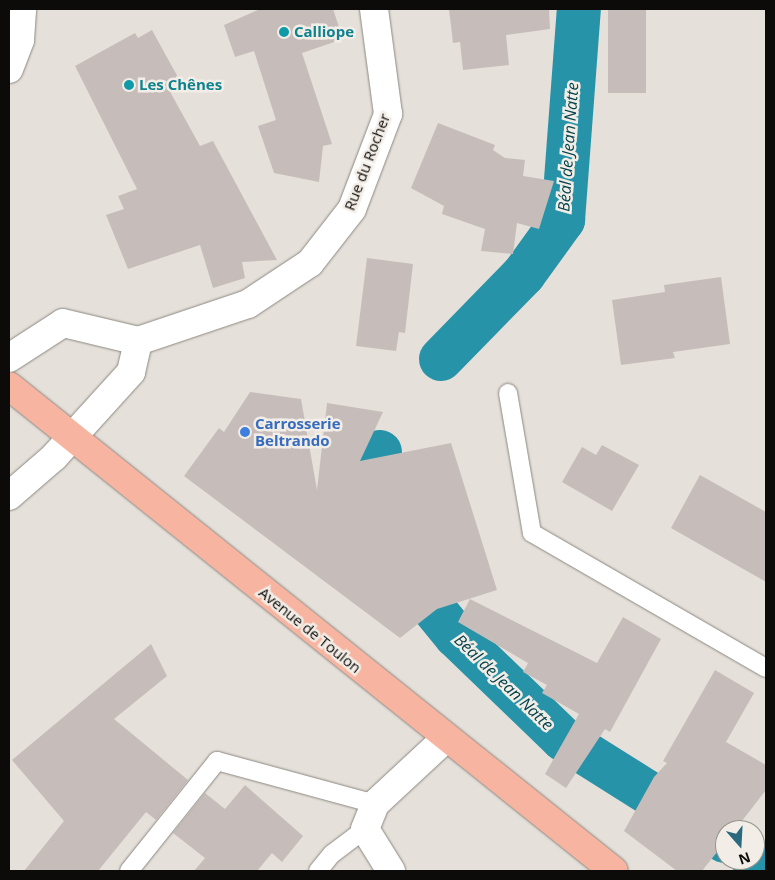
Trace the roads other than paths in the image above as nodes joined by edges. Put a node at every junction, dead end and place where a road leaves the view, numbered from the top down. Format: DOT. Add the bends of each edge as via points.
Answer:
graph roads {
  1 [pos="22,9"];
  2 [pos="374,9"];
  3 [pos="9,69"];
  4 [pos="138,342"];
  5 [pos="9,358"];
  6 [pos="9,386"];
  7 [pos="508,393"];
  8 [pos="71,438"];
  9 [pos="9,496"];
  10 [pos="766,668"];
  11 [pos="446,738"];
  12 [pos="370,816"];
  13 [pos="129,871"];
  14 [pos="318,871"];
  15 [pos="391,871"];
  16 [pos="614,871"];
  1 -- 3 [label="street" via="20,40"];
  2 -- 4 [label="street, Rue du Rocher" via="388,114 352,209 310,263 248,304"];
  4 -- 5 [label="street" via="63,323"];
  4 -- 8 [label="street" via="131,372"];
  6 -- 8 [label="main road, Avenue de Toulon"];
  7 -- 10 [label="lane" via="532,532"];
  8 -- 9 [label="street"];
  8 -- 11 [label="main road, Avenue de Toulon"];
  11 -- 12 [label="street"];
  11 -- 16 [label="main road, Avenue de Toulon"];
  12 -- 13 [label="lane" via="217,761"];
  12 -- 14 [label="lane"];
  12 -- 15 [label="street"];
}
